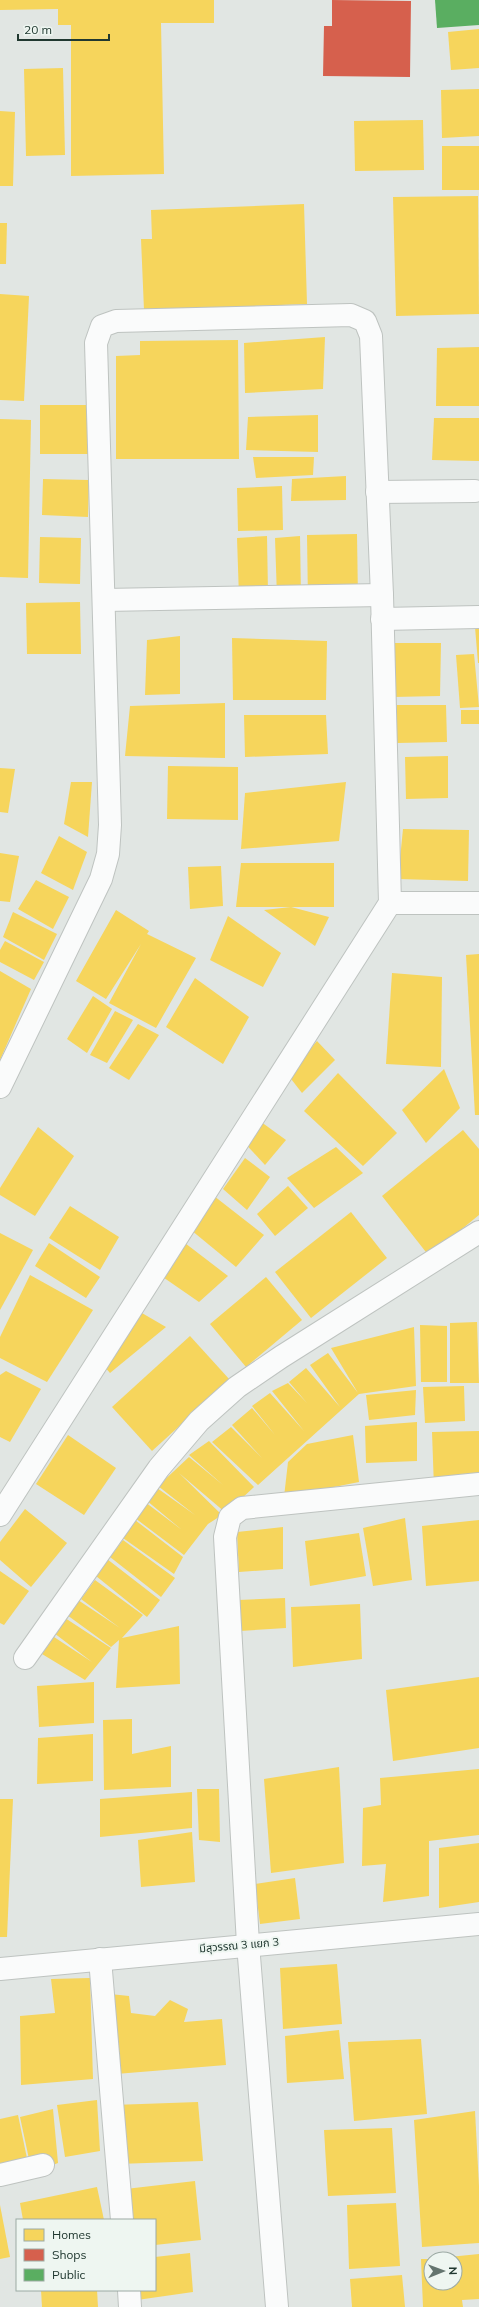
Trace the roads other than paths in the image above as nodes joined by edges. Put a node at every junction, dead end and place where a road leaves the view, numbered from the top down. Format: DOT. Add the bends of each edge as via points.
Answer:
graph roads {
  1 [pos="475,491"];
  2 [pos="377,492"];
  3 [pos="382,595"];
  4 [pos="104,600"];
  5 [pos="479,617"];
  6 [pos="382,619"];
  7 [pos="479,902"];
  8 [pos="390,903"];
  9 [pos="0,1087"];
  10 [pos="479,1232"];
  11 [pos="479,1484"];
  12 [pos="0,1515"];
  13 [pos="25,1658"];
  14 [pos="479,1924"];
  15 [pos="248,1944"];
  16 [pos="100,1959"];
  17 [pos="0,1969"];
  18 [pos="43,2165"];
  19 [pos="0,2175"];
  20 [pos="122,2219"];
  21 [pos="129,2291"];
  22 [pos="130,2307"];
  23 [pos="277,2307"];
  1 -- 2 [label="street"];
  2 -- 3 [label="street"];
  2 -- 4 [label="street" via="371,336 365,321 351,315 116,321 102,326 96,343"];
  3 -- 4 [label="street"];
  3 -- 6 [label="street"];
  4 -- 9 [label="street" via="110,825 108,854 101,879"];
  5 -- 6 [label="street"];
  6 -- 8 [label="street"];
  7 -- 8 [label="street"];
  8 -- 12 [label="street"];
  10 -- 13 [label="street" via="281,1357 238,1387 199,1421 159,1468"];
  11 -- 15 [label="street" via="242,1508 230,1517 226,1537"];
  14 -- 15 [label="street, มีสุวรรณ 3 แยก 3"];
  15 -- 16 [label="street, มีสุวรรณ 3 แยก 3"];
  15 -- 23 [label="street"];
  16 -- 17 [label="street, มีสุวรรณ 3 แยก 3"];
  16 -- 20 [label="street"];
  18 -- 19 [label="street"];
  21 -- 22 [label="street"];
}
